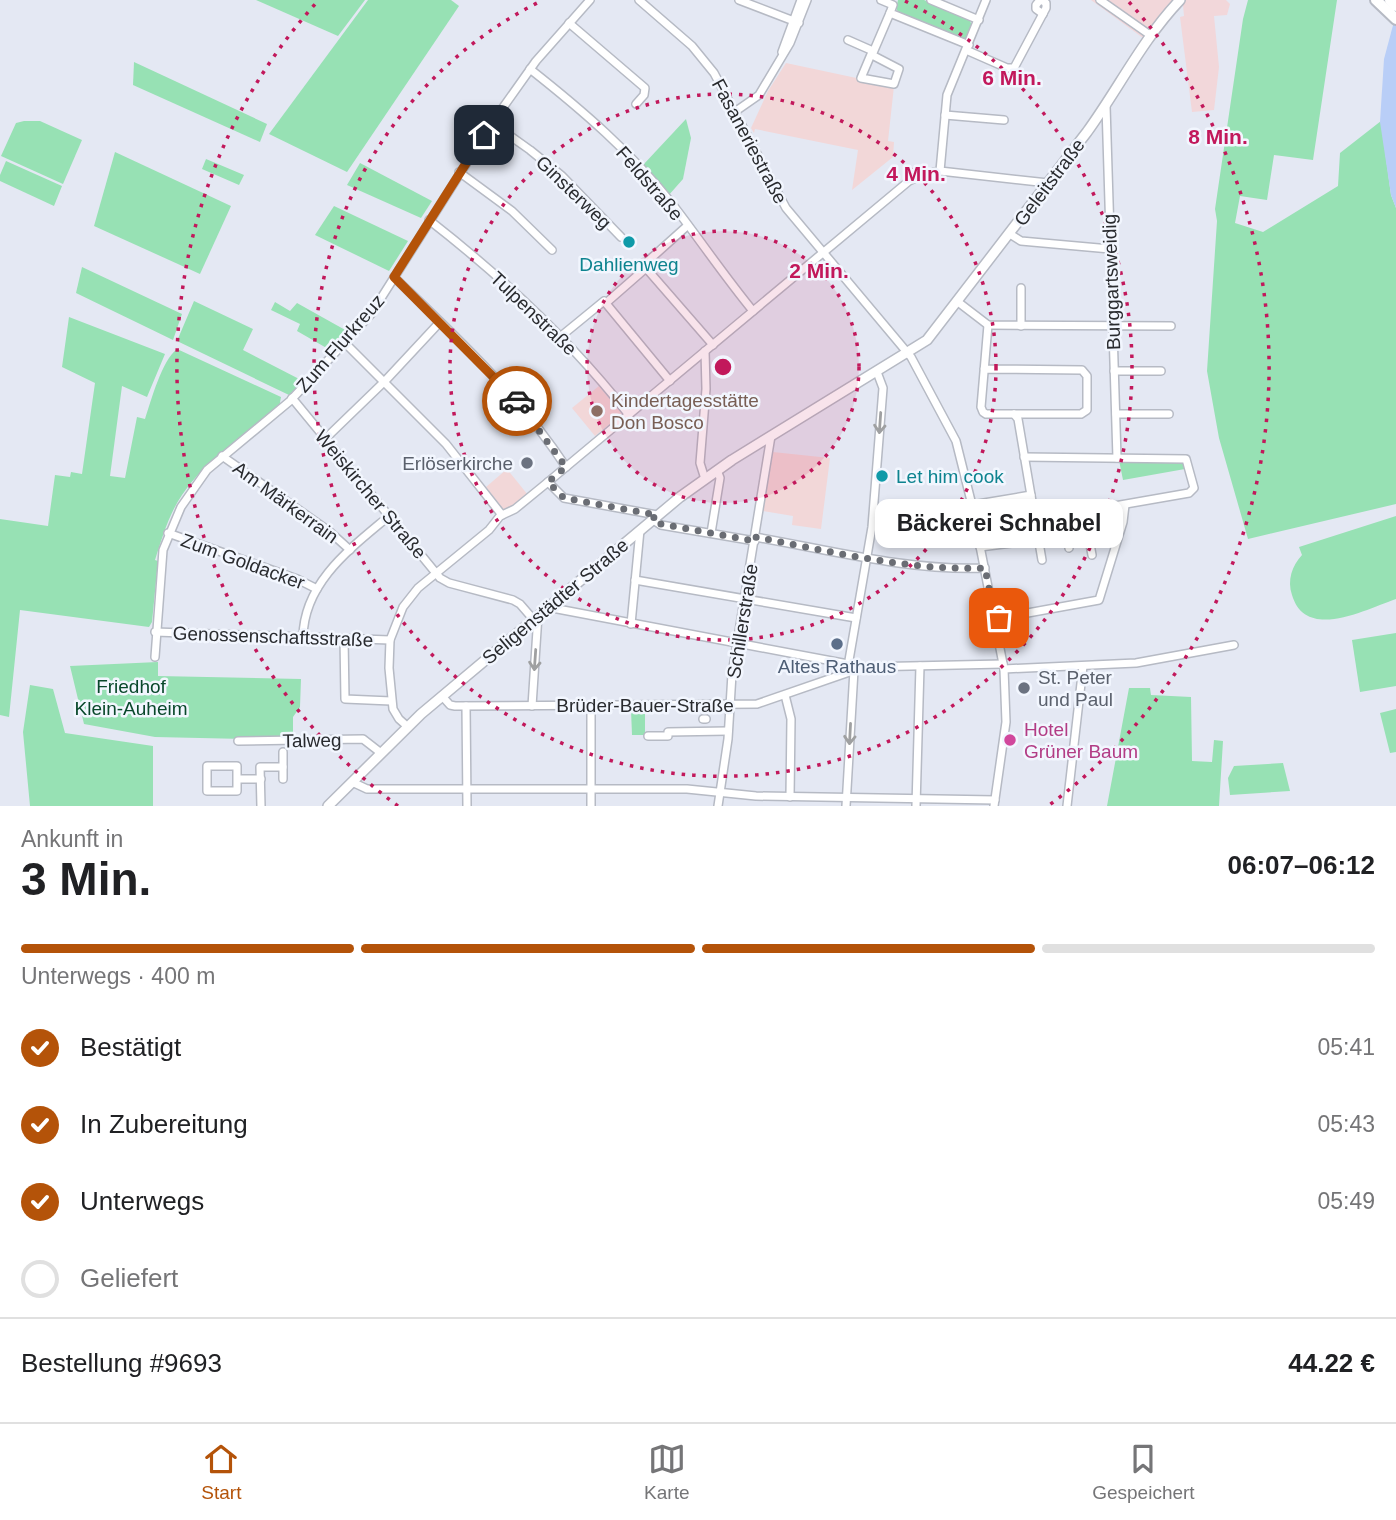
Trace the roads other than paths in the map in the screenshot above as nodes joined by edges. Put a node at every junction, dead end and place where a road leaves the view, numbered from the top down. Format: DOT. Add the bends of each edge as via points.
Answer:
graph roads {
  1 [pos="590,0"];
  2 [pos="639,0"];
  3 [pos="739,0"];
  4 [pos="802,0"];
  5 [pos="807,0"];
  6 [pos="881,0"];
  7 [pos="931,0"];
  8 [pos="986,0"];
  9 [pos="1041,0"];
  10 [pos="1100,0"];
  11 [pos="1180,0"];
  12 [pos="1376,0"];
  13 [pos="1390,0"];
  14 [pos="893,6"];
  15 [pos="1396,6"];
  16 [pos="1396,19"];
  17 [pos="979,20"];
  18 [pos="796,22"];
  19 [pos="569,23"];
  20 [pos="1150,35"];
  21 [pos="848,40"];
  22 [pos="967,48"];
  23 [pos="872,52"];
  24 [pos="530,69"];
  25 [pos="636,104"];
  26 [pos="1106,106"];
  27 [pos="736,111"];
  28 [pos="945,115"];
  29 [pos="1004,121"];
  30 [pos="492,123"];
  31 [pos="940,171"];
  32 [pos="459,172"];
  33 [pos="1048,183"];
  34 [pos="429,220"];
  35 [pos="687,226"];
  36 [pos="1010,234"];
  37 [pos="621,237"];
  38 [pos="1110,249"];
  39 [pos="552,250"];
  40 [pos="823,252"];
  41 [pos="646,268"];
  42 [pos="394,277"];
  43 [pos="1021,288"];
  44 [pos="958,302"];
  45 [pos="606,303"];
  46 [pos="753,311"];
  47 [pos="440,322"];
  48 [pos="988,325"];
  49 [pos="1021,326"];
  50 [pos="1171,326"];
  51 [pos="1113,327"];
  52 [pos="560,337"];
  53 [pos="344,342"];
  54 [pos="713,345"];
  55 [pos="705,351"];
  56 [pos="907,354"];
  57 [pos="984,369"];
  58 [pos="1114,371"];
  59 [pos="1161,371"];
  60 [pos="877,372"];
  61 [pos="385,381"];
  62 [pos="670,381"];
  63 [pos="292,398"];
  64 [pos="1014,414"];
  65 [pos="1116,414"];
  66 [pos="1169,414"];
  67 [pos="629,415"];
  68 [pos="771,436"];
  69 [pos="325,439"];
  70 [pos="222,456"];
  71 [pos="1024,457"];
  72 [pos="1117,458"];
  73 [pos="566,467"];
  74 [pos="717,470"];
  75 [pos="705,479"];
  76 [pos="548,482"];
  77 [pos="1031,495"];
  78 [pos="972,505"];
  79 [pos="1125,505"];
  80 [pos="1084,512"];
  81 [pos="502,515"];
  82 [pos="1063,515"];
  83 [pos="389,516"];
  84 [pos="654,517"];
  85 [pos="1035,520"];
  86 [pos="1017,523"];
  87 [pos="640,530"];
  88 [pos="168,533"];
  89 [pos="711,533"];
  90 [pos="755,539"];
  91 [pos="1020,542"];
  92 [pos="981,547"];
  93 [pos="1069,548"];
  94 [pos="350,550"];
  95 [pos="1092,555"];
  96 [pos="867,557"];
  97 [pos="1042,560"];
  98 [pos="985,568"];
  99 [pos="439,570"];
  100 [pos="635,580"];
  101 [pos="317,589"];
  102 [pos="745,599"];
  103 [pos="547,607"];
  104 [pos="856,615"];
  105 [pos="536,617"];
  106 [pos="995,619"];
  107 [pos="631,624"];
  108 [pos="155,632"];
  109 [pos="303,637"];
  110 [pos="344,638"];
  111 [pos="390,640"];
  112 [pos="737,643"];
  113 [pos="1234,645"];
  114 [pos="155,657"];
  115 [pos="919,666"];
  116 [pos="1083,666"];
  117 [pos="1004,667"];
  118 [pos="850,669"];
  119 [pos="785,695"];
  120 [pos="442,696"];
  121 [pos="391,701"];
  122 [pos="729,705"];
  123 [pos="466,706"];
  124 [pos="532,706"];
  125 [pos="591,706"];
  126 [pos="408,727"];
  127 [pos="729,731"];
  128 [pos="648,736"];
  129 [pos="238,741"];
  130 [pos="283,752"];
  131 [pos="381,753"];
  132 [pos="283,766"];
  133 [pos="237,779"];
  134 [pos="261,779"];
  135 [pos="283,779"];
  136 [pos="352,782"];
  137 [pos="467,789"];
  138 [pos="591,789"];
  139 [pos="721,792"];
  140 [pos="778,796"];
  141 [pos="790,797"];
  142 [pos="847,802"];
  143 [pos="916,802"];
  144 [pos="994,803"];
  145 [pos="261,806"];
  146 [pos="328,806"];
  147 [pos="467,806"];
  148 [pos="591,806"];
  149 [pos="718,806"];
  150 [pos="778,806"];
  151 [pos="1067,806"];
  1 -- 19 [label="street, Zum Flurkreuz"];
  2 -- 27 [label="street, Fasaneriestraße" via="701,56"];
  3 -- 18 [label="street"];
  4 -- 18 [label="street"];
  5 -- 18 [label="street"];
  6 -- 14 [label="street"];
  7 -- 17 [label="street"];
  8 -- 17 [label="street"];
  9 -- 22 [label="street" via="1046,3 1043,14 1014,68"];
  10 -- 20 [label="street"];
  11 -- 20 [label="main road, Geleitstraße"];
  12 -- 16 [label="highway"];
  13 -- 15 [label="highway"];
  14 -- 22 [label="street"];
  14 -- 23 [label="street"];
  17 -- 22 [label="street"];
  18 -- 27 [label="street" via="759,95"];
  19 -- 24 [label="street, Zum Flurkreuz"];
  19 -- 25 [label="street" via="645,88"];
  20 -- 26 [label="main road, Geleitstraße"];
  21 -- 23 [label="street"];
  22 -- 28 [label="street" via="948,91"];
  23 -- 23 [label="street" via="861,78 894,84 899,69"];
  24 -- 30 [label="street, Zum Flurkreuz"];
  24 -- 35 [label="street, Feldstraße" via="629,155"];
  26 -- 33 [label="main road, Geleitstraße"];
  26 -- 38 [label="street, Burggartsweidig"];
  27 -- 40 [label="street, Fasaneriestraße" via="781,201"];
  28 -- 29 [label="street"];
  28 -- 31 [label="street"];
  30 -- 32 [label="street, Zum Flurkreuz"];
  30 -- 37 [label="street, Ginsterweg" via="562,176"];
  31 -- 33 [label="street"];
  31 -- 40 [label="street" via="909,181"];
  32 -- 34 [label="street, Zum Flurkreuz"];
  32 -- 39 [label="street" via="512,211"];
  33 -- 36 [label="main road, Geleitstraße"];
  34 -- 42 [label="street, Zum Flurkreuz"];
  34 -- 52 [label="street, Tulpenstraße"];
  35 -- 41 [label="street"];
  35 -- 46 [label="street, Feldstraße"];
  36 -- 38 [label="street" via="1021,241"];
  36 -- 44 [label="main road, Geleitstraße"];
  38 -- 51 [label="street, Burggartsweidig"];
  40 -- 46 [label="street"];
  40 -- 56 [label="street, Fasaneriestraße"];
  41 -- 45 [label="street"];
  41 -- 54 [label="street"];
  42 -- 47 [label="street"];
  42 -- 53 [label="street, Zum Flurkreuz" via="371,314"];
  43 -- 49 [label="street"];
  44 -- 48 [label="street"];
  44 -- 56 [label="main road, Geleitstraße" via="930,336"];
  45 -- 52 [label="street" via="601,302"];
  45 -- 62 [label="street"];
  46 -- 54 [label="street"];
  47 -- 61 [label="street"];
  47 -- 73 [label="street" via="503,385"];
  48 -- 49 [label="street"];
  48 -- 57 [label="street"];
  49 -- 51 [label="street"];
  50 -- 51 [label="street"];
  51 -- 58 [label="street, Burggartsweidig"];
  52 -- 67 [label="street, Tulpenstraße"];
  53 -- 61 [label="street"];
  53 -- 63 [label="street, Zum Flurkreuz"];
  54 -- 55 [label="street"];
  55 -- 62 [label="street"];
  55 -- 75 [label="street" via="700,463"];
  56 -- 60 [label="main road, Seligenstädter Straße"];
  56 -- 78 [label="street, Fasaneriestraße" via="956,441"];
  57 -- 64 [label="street" via="983,412"];
  57 -- 64 [label="street" via="1087,373 1085,413"];
  58 -- 59 [label="street"];
  58 -- 65 [label="street, Burggartsweidig"];
  60 -- 68 [label="main road, Seligenstädter Straße"];
  60 -- 96 [label="street, one-way" via="883,388"];
  61 -- 69 [label="street"];
  61 -- 81 [label="street" via="446,444"];
  62 -- 67 [label="street"];
  63 -- 69 [label="street, Weiskircher Straße"];
  63 -- 70 [label="street, Zum Flurkreuz"];
  64 -- 71 [label="street"];
  65 -- 66 [label="street"];
  65 -- 72 [label="street, Burggartsweidig"];
  67 -- 73 [label="street"];
  68 -- 74 [label="main road, Seligenstädter Straße"];
  68 -- 90 [label="street, Schillerstraße"];
  69 -- 83 [label="street, Weiskircher Straße"];
  70 -- 88 [label="street, Zum Flurkreuz" via="195,485"];
  70 -- 94 [label="street, Am Märkerrain"];
  71 -- 72 [label="street"];
  71 -- 77 [label="street"];
  72 -- 79 [label="street" via="1186,459 1194,485 1189,493"];
  73 -- 76 [label="street"];
  74 -- 75 [label="main road, Seligenstädter Straße"];
  74 -- 89 [label="street" via="720,478"];
  75 -- 84 [label="main road, Seligenstädter Straße"];
  76 -- 81 [label="street"];
  76 -- 84 [label="street" via="564,498"];
  77 -- 78 [label="street"];
  77 -- 85 [label="street"];
  78 -- 92 [label="street, Fasaneriestraße"];
  79 -- 80 [label="street"];
  79 -- 106 [label="street" via="1099,600"];
  80 -- 82 [label="street"];
  80 -- 95 [label="street"];
  81 -- 99 [label="street"];
  82 -- 85 [label="street"];
  82 -- 93 [label="street"];
  83 -- 94 [label="street"];
  83 -- 99 [label="street, Weiskircher Straße"];
  84 -- 87 [label="main road, Seligenstädter Straße"];
  84 -- 89 [label="street" via="661,524"];
  85 -- 86 [label="street"];
  85 -- 97 [label="street"];
  87 -- 100 [label="street"];
  87 -- 103 [label="main road, Seligenstädter Straße"];
  88 -- 101 [label="street, Zum Goldacker"];
  88 -- 108 [label="street, Zum Flurkreuz"];
  89 -- 90 [label="street"];
  90 -- 96 [label="street"];
  90 -- 102 [label="street, Schillerstraße"];
  91 -- 92 [label="street"];
  92 -- 98 [label="street, Fasaneriestraße"];
  94 -- 101 [label="street"];
  96 -- 98 [label="street"];
  96 -- 104 [label="street"];
  98 -- 106 [label="street, Fasaneriestraße"];
  99 -- 105 [label="street, Weiskircher Straße" via="445,581 517,601"];
  99 -- 111 [label="street" via="406,602"];
  100 -- 102 [label="street"];
  100 -- 107 [label="street"];
  101 -- 109 [label="street" via="305,616"];
  102 -- 104 [label="street"];
  102 -- 112 [label="street, Schillerstraße"];
  103 -- 105 [label="main road, Seligenstädter Straße"];
  103 -- 107 [label="street"];
  104 -- 118 [label="street"];
  105 -- 120 [label="main road, Seligenstädter Straße"];
  105 -- 124 [label="street, one-way"];
  106 -- 117 [label="street, Fasaneriestraße"];
  107 -- 112 [label="street"];
  108 -- 109 [label="street, Genossenschaftsstraße"];
  108 -- 114 [label="street, Zum Flurkreuz"];
  109 -- 110 [label="street, Genossenschaftsstraße"];
  110 -- 111 [label="street, Genossenschaftsstraße"];
  110 -- 121 [label="street" via="345,699"];
  111 -- 121 [label="street"];
  112 -- 118 [label="street"];
  112 -- 122 [label="street, Schillerstraße"];
  113 -- 116 [label="street" via="1152,661"];
  115 -- 117 [label="street"];
  115 -- 118 [label="street"];
  115 -- 143 [label="street"];
  116 -- 117 [label="street"];
  116 -- 151 [label="street"];
  117 -- 144 [label="street, Fasaneriestraße" via="1006,722"];
  118 -- 119 [label="street, Brüder-Bauer-Straße"];
  118 -- 142 [label="street, one-way"];
  119 -- 122 [label="street, Brüder-Bauer-Straße" via="760,704"];
  119 -- 141 [label="street" via="791,719"];
  120 -- 123 [label="street, Brüder-Bauer-Straße" via="452,706"];
  120 -- 126 [label="main road, Seligenstädter Straße"];
  121 -- 126 [label="street" via="397,717"];
  122 -- 125 [label="street, Brüder-Bauer-Straße"];
  122 -- 127 [label="street, Schillerstraße"];
  123 -- 124 [label="street, Brüder-Bauer-Straße"];
  123 -- 137 [label="street"];
  124 -- 125 [label="street, Brüder-Bauer-Straße"];
  125 -- 138 [label="street"];
  126 -- 131 [label="main road, Seligenstädter Straße"];
  127 -- 128 [label="street" via="668,730 668,736"];
  127 -- 139 [label="street, Schillerstraße"];
  129 -- 131 [label="street, Talweg" via="363,739"];
  130 -- 132 [label="street"];
  131 -- 136 [label="main road, Seligenstädter Straße"];
  132 -- 134 [label="street" via="260,767"];
  132 -- 135 [label="street"];
  133 -- 133 [label="street" via="237,791 207,791 207,766 237,766"];
  133 -- 134 [label="street"];
  134 -- 145 [label="street"];
  136 -- 137 [label="street" via="364,789"];
  136 -- 146 [label="main road, Seligenstädter Straße"];
  137 -- 138 [label="street"];
  137 -- 147 [label="street"];
  138 -- 139 [label="street"];
  138 -- 148 [label="street"];
  139 -- 140 [label="street"];
  139 -- 149 [label="street, Schillerstraße"];
  140 -- 141 [label="street"];
  140 -- 150 [label="street"];
  141 -- 142 [label="street"];
  142 -- 143 [label="street"];
  143 -- 144 [label="street"];
}
